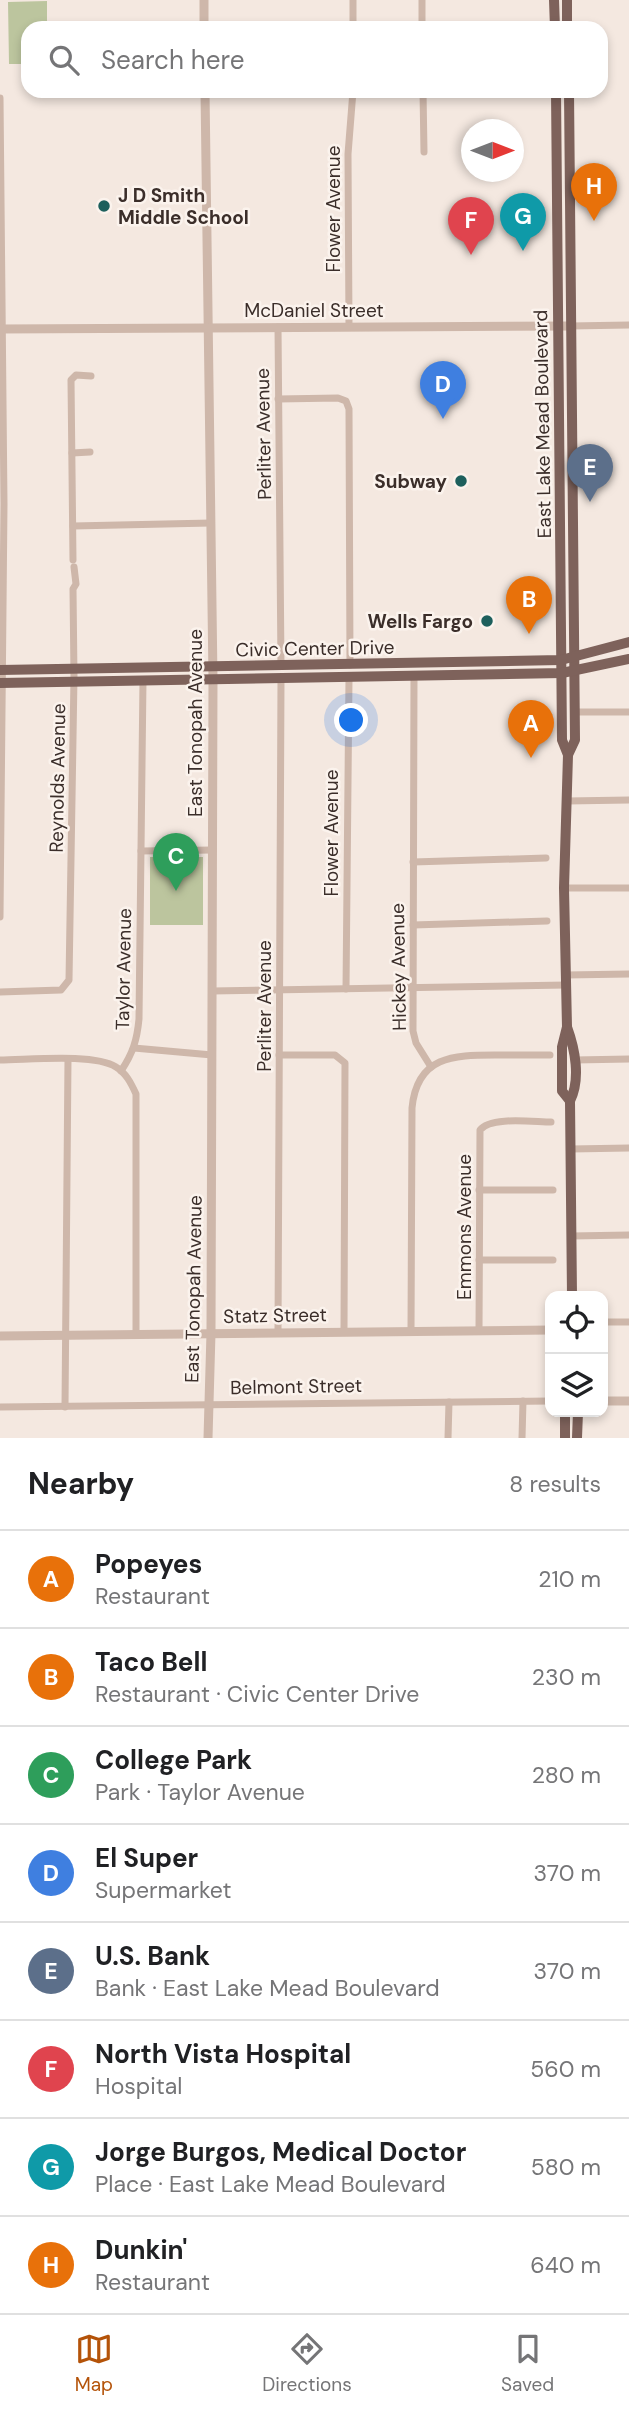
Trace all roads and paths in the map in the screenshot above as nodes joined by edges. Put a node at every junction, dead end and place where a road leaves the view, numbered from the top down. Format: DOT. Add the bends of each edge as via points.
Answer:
graph roads {
  1 [pos="204,0"];
  2 [pos="353,0"];
  3 [pos="422,0"];
  4 [pos="554,0"];
  5 [pos="567,0"];
  6 [pos="204,21"];
  7 [pos="353,21"];
  8 [pos="422,21"];
  9 [pos="555,21"];
  10 [pos="567,21"];
  11 [pos="0,97"];
  12 [pos="205,98"];
  13 [pos="352,98"];
  14 [pos="423,98"];
  15 [pos="556,98"];
  16 [pos="569,98"];
  17 [pos="424,152"];
  18 [pos="0,191"];
  19 [pos="570,211"];
  20 [pos="557,233"];
  21 [pos="558,326"];
  22 [pos="570,326"];
  23 [pos="629,326"];
  24 [pos="278,327"];
  25 [pos="349,327"];
  26 [pos="208,328"];
  27 [pos="2,329"];
  28 [pos="91,376"];
  29 [pos="278,399"];
  30 [pos="90,452"];
  31 [pos="72,453"];
  32 [pos="566,480"];
  33 [pos="2,504"];
  34 [pos="211,523"];
  35 [pos="73,526"];
  36 [pos="629,642"];
  37 [pos="574,656"];
  38 [pos="629,659"];
  39 [pos="561,660"];
  40 [pos="384,664"];
  41 [pos="350,665"];
  42 [pos="281,666"];
  43 [pos="213,667"];
  44 [pos="74,669"];
  45 [pos="2,670"];
  46 [pos="574,670"];
  47 [pos="562,673"];
  48 [pos="414,677"];
  49 [pos="312,678"];
  50 [pos="349,678"];
  51 [pos="213,679"];
  52 [pos="281,679"];
  53 [pos="143,680"];
  54 [pos="74,682"];
  55 [pos="2,683"];
  56 [pos="575,712"];
  57 [pos="629,712"];
  58 [pos="568,755"];
  59 [pos="629,800"];
  60 [pos="567,801"];
  61 [pos="213,850"];
  62 [pos="141,851"];
  63 [pos="546,858"];
  64 [pos="413,862"];
  65 [pos="564,888"];
  66 [pos="629,888"];
  67 [pos="0,917"];
  68 [pos="547,921"];
  69 [pos="413,925"];
  70 [pos="629,974"];
  71 [pos="566,980"];
  72 [pos="412,988"];
  73 [pos="346,989"];
  74 [pos="280,990"];
  75 [pos="212,991"];
  76 [pos="0,992"];
  77 [pos="567,1027"];
  78 [pos="134,1048"];
  79 [pos="212,1055"];
  80 [pos="279,1055"];
  81 [pos="550,1055"];
  82 [pos="68,1059"];
  83 [pos="629,1059"];
  84 [pos="0,1060"];
  85 [pos="575,1060"];
  86 [pos="431,1066"];
  87 [pos="121,1071"];
  88 [pos="570,1101"];
  89 [pos="551,1122"];
  90 [pos="629,1148"];
  91 [pos="571,1149"];
  92 [pos="479,1190"];
  93 [pos="553,1190"];
  94 [pos="629,1235"];
  95 [pos="571,1236"];
  96 [pos="479,1260"];
  97 [pos="553,1260"];
  98 [pos="572,1291"];
  99 [pos="608,1322"];
  100 [pos="629,1322"];
  101 [pos="545,1330"];
  102 [pos="411,1331"];
  103 [pos="479,1331"];
  104 [pos="344,1332"];
  105 [pos="278,1333"];
  106 [pos="136,1334"];
  107 [pos="211,1334"];
  108 [pos="66,1335"];
  109 [pos="0,1336"];
  110 [pos="523,1401"];
  111 [pos="545,1401"];
  112 [pos="608,1401"];
  113 [pos="629,1401"];
  114 [pos="449,1402"];
  115 [pos="209,1405"];
  116 [pos="0,1407"];
  117 [pos="65,1407"];
  118 [pos="565,1417"];
  119 [pos="578,1417"];
  120 [pos="208,1438"];
  121 [pos="448,1438"];
  122 [pos="522,1438"];
  123 [pos="565,1438"];
  124 [pos="578,1438"];
  1 -- 6 [label="street"];
  2 -- 7 [label="street"];
  3 -- 8 [label="street"];
  4 -- 9 [label="main road"];
  5 -- 10 [label="main road"];
  11 -- 18 [label="street"];
  12 -- 26 [label="street, East Tonopah Avenue"];
  13 -- 25 [label="street, Flower Avenue" via="348,155"];
  14 -- 17 [label="street"];
  15 -- 20 [label="main road, East Lake Mead Boulevard"];
  16 -- 19 [label="main road, East Lake Mead Boulevard"];
  18 -- 27 [label="street"];
  19 -- 20 [label="main road"];
  19 -- 22 [label="main road, East Lake Mead Boulevard"];
  20 -- 21 [label="main road, East Lake Mead Boulevard"];
  21 -- 22 [label="street, McDaniel Street"];
  21 -- 25 [label="street, McDaniel Street"];
  21 -- 32 [label="main road, East Lake Mead Boulevard"];
  22 -- 23 [label="street, McDaniel Street"];
  22 -- 32 [label="main road, East Lake Mead Boulevard"];
  24 -- 25 [label="street, McDaniel Street"];
  24 -- 26 [label="street, McDaniel Street"];
  24 -- 29 [label="street, Perliter Avenue"];
  26 -- 27 [label="street, McDaniel Street"];
  26 -- 34 [label="street, East Tonopah Avenue"];
  27 -- 33 [label="street"];
  28 -- 31 [label="street, Reynolds Avenue" via="71,380"];
  29 -- 41 [label="street" via="338,398 346,401 349,409"];
  29 -- 42 [label="street, Perliter Avenue"];
  30 -- 31 [label="street"];
  31 -- 35 [label="street, Reynolds Avenue"];
  32 -- 37 [label="main road, East Lake Mead Boulevard"];
  32 -- 39 [label="main road, East Lake Mead Boulevard"];
  33 -- 45 [label="street"];
  34 -- 35 [label="street"];
  34 -- 43 [label="street, East Tonopah Avenue"];
  35 -- 44 [label="street, Reynolds Avenue"];
  36 -- 37 [label="main road, Civic Center Drive"];
  37 -- 39 [label="main road, Civic Center Drive"];
  37 -- 46 [label="main road, East Lake Mead Boulevard"];
  38 -- 46 [label="main road, Civic Center Drive"];
  39 -- 40 [label="main road, Civic Center Drive"];
  39 -- 47 [label="main road, East Lake Mead Boulevard"];
  40 -- 41 [label="main road, Civic Center Drive"];
  40 -- 50 [label="main road" via="357,670"];
  41 -- 42 [label="main road, Civic Center Drive"];
  41 -- 49 [label="main road"];
  42 -- 43 [label="main road, Civic Center Drive"];
  43 -- 44 [label="main road, Civic Center Drive"];
  43 -- 51 [label="street, East Tonopah Avenue"];
  44 -- 45 [label="main road, Civic Center Drive"];
  44 -- 54 [label="street, Reynolds Avenue"];
  45 -- 55 [label="street"];
  46 -- 47 [label="main road, Civic Center Drive"];
  46 -- 56 [label="main road, East Lake Mead Boulevard"];
  47 -- 48 [label="main road, Civic Center Drive"];
  47 -- 58 [label="main road, East Lake Mead Boulevard" via="562,740"];
  48 -- 50 [label="main road, Civic Center Drive"];
  48 -- 64 [label="street, Hickey Avenue"];
  49 -- 50 [label="main road, Civic Center Drive"];
  49 -- 52 [label="main road, Civic Center Drive"];
  50 -- 73 [label="street, Flower Avenue"];
  51 -- 52 [label="main road, Civic Center Drive"];
  51 -- 53 [label="main road, Civic Center Drive"];
  51 -- 61 [label="street, East Tonopah Avenue"];
  52 -- 74 [label="street, Perliter Avenue"];
  53 -- 54 [label="main road, Civic Center Drive"];
  53 -- 62 [label="street, Taylor Avenue"];
  54 -- 55 [label="main road, Civic Center Drive"];
  54 -- 76 [label="street, Reynolds Avenue" via="69,980 61,990"];
  55 -- 67 [label="street"];
  56 -- 57 [label="street"];
  56 -- 58 [label="main road, East Lake Mead Boulevard" via="575,740"];
  58 -- 60 [label="main road, East Lake Mead Boulevard"];
  59 -- 60 [label="street"];
  60 -- 65 [label="main road, East Lake Mead Boulevard"];
  61 -- 62 [label="street"];
  61 -- 75 [label="street, East Tonopah Avenue"];
  62 -- 78 [label="street, Taylor Avenue" via="139,1019"];
  63 -- 64 [label="street"];
  64 -- 69 [label="street, Hickey Avenue"];
  65 -- 66 [label="street"];
  65 -- 71 [label="main road, East Lake Mead Boulevard"];
  68 -- 69 [label="street"];
  69 -- 72 [label="street, Hickey Avenue"];
  70 -- 71 [label="street"];
  71 -- 72 [label="street"];
  71 -- 77 [label="main road, East Lake Mead Boulevard"];
  72 -- 73 [label="street"];
  72 -- 86 [label="street, Hickey Avenue" via="413,1031"];
  73 -- 74 [label="street"];
  74 -- 75 [label="street"];
  74 -- 80 [label="street, Perliter Avenue"];
  75 -- 79 [label="street, East Tonopah Avenue"];
  77 -- 85 [label="main road, East Lake Mead Boulevard"];
  77 -- 88 [label="main road, East Lake Mead Boulevard" via="562,1091"];
  78 -- 79 [label="street"];
  78 -- 87 [label="street, Taylor Avenue"];
  79 -- 107 [label="street, East Tonopah Avenue"];
  80 -- 104 [label="street" via="335,1055 345,1063"];
  80 -- 105 [label="street, Perliter Avenue"];
  81 -- 86 [label="street" via="454,1056"];
  82 -- 84 [label="street"];
  82 -- 87 [label="street" via="98,1060"];
  82 -- 108 [label="street"];
  83 -- 85 [label="street"];
  85 -- 88 [label="main road, East Lake Mead Boulevard" via="575,1091"];
  86 -- 102 [label="street" via="419,1082 412,1108"];
  87 -- 106 [label="street" via="138,1104"];
  88 -- 91 [label="main road, East Lake Mead Boulevard"];
  89 -- 92 [label="street, Emmons Avenue" via="483,1125"];
  90 -- 91 [label="street"];
  91 -- 95 [label="main road, East Lake Mead Boulevard"];
  92 -- 93 [label="street"];
  92 -- 96 [label="street, Emmons Avenue"];
  94 -- 95 [label="street"];
  95 -- 98 [label="main road, East Lake Mead Boulevard"];
  96 -- 97 [label="street"];
  96 -- 103 [label="street, Emmons Avenue"];
  99 -- 100 [label="street"];
  101 -- 103 [label="street, Statz Street"];
  102 -- 103 [label="street, Statz Street"];
  102 -- 104 [label="street, Statz Street"];
  104 -- 105 [label="street, Statz Street"];
  105 -- 107 [label="street, Statz Street"];
  106 -- 107 [label="street, Statz Street"];
  106 -- 108 [label="street, Statz Street"];
  107 -- 115 [label="street, East Tonopah Avenue"];
  108 -- 109 [label="street, Statz Street"];
  108 -- 117 [label="street"];
  110 -- 111 [label="street, Belmont Street"];
  110 -- 114 [label="street, Belmont Street"];
  110 -- 122 [label="street"];
  112 -- 113 [label="street"];
  114 -- 115 [label="street, Belmont Street"];
  114 -- 121 [label="street"];
  115 -- 117 [label="street, Belmont Street"];
  115 -- 120 [label="street, East Tonopah Avenue"];
  116 -- 117 [label="street, Belmont Street"];
  118 -- 123 [label="main road"];
  119 -- 124 [label="main road"];
}
